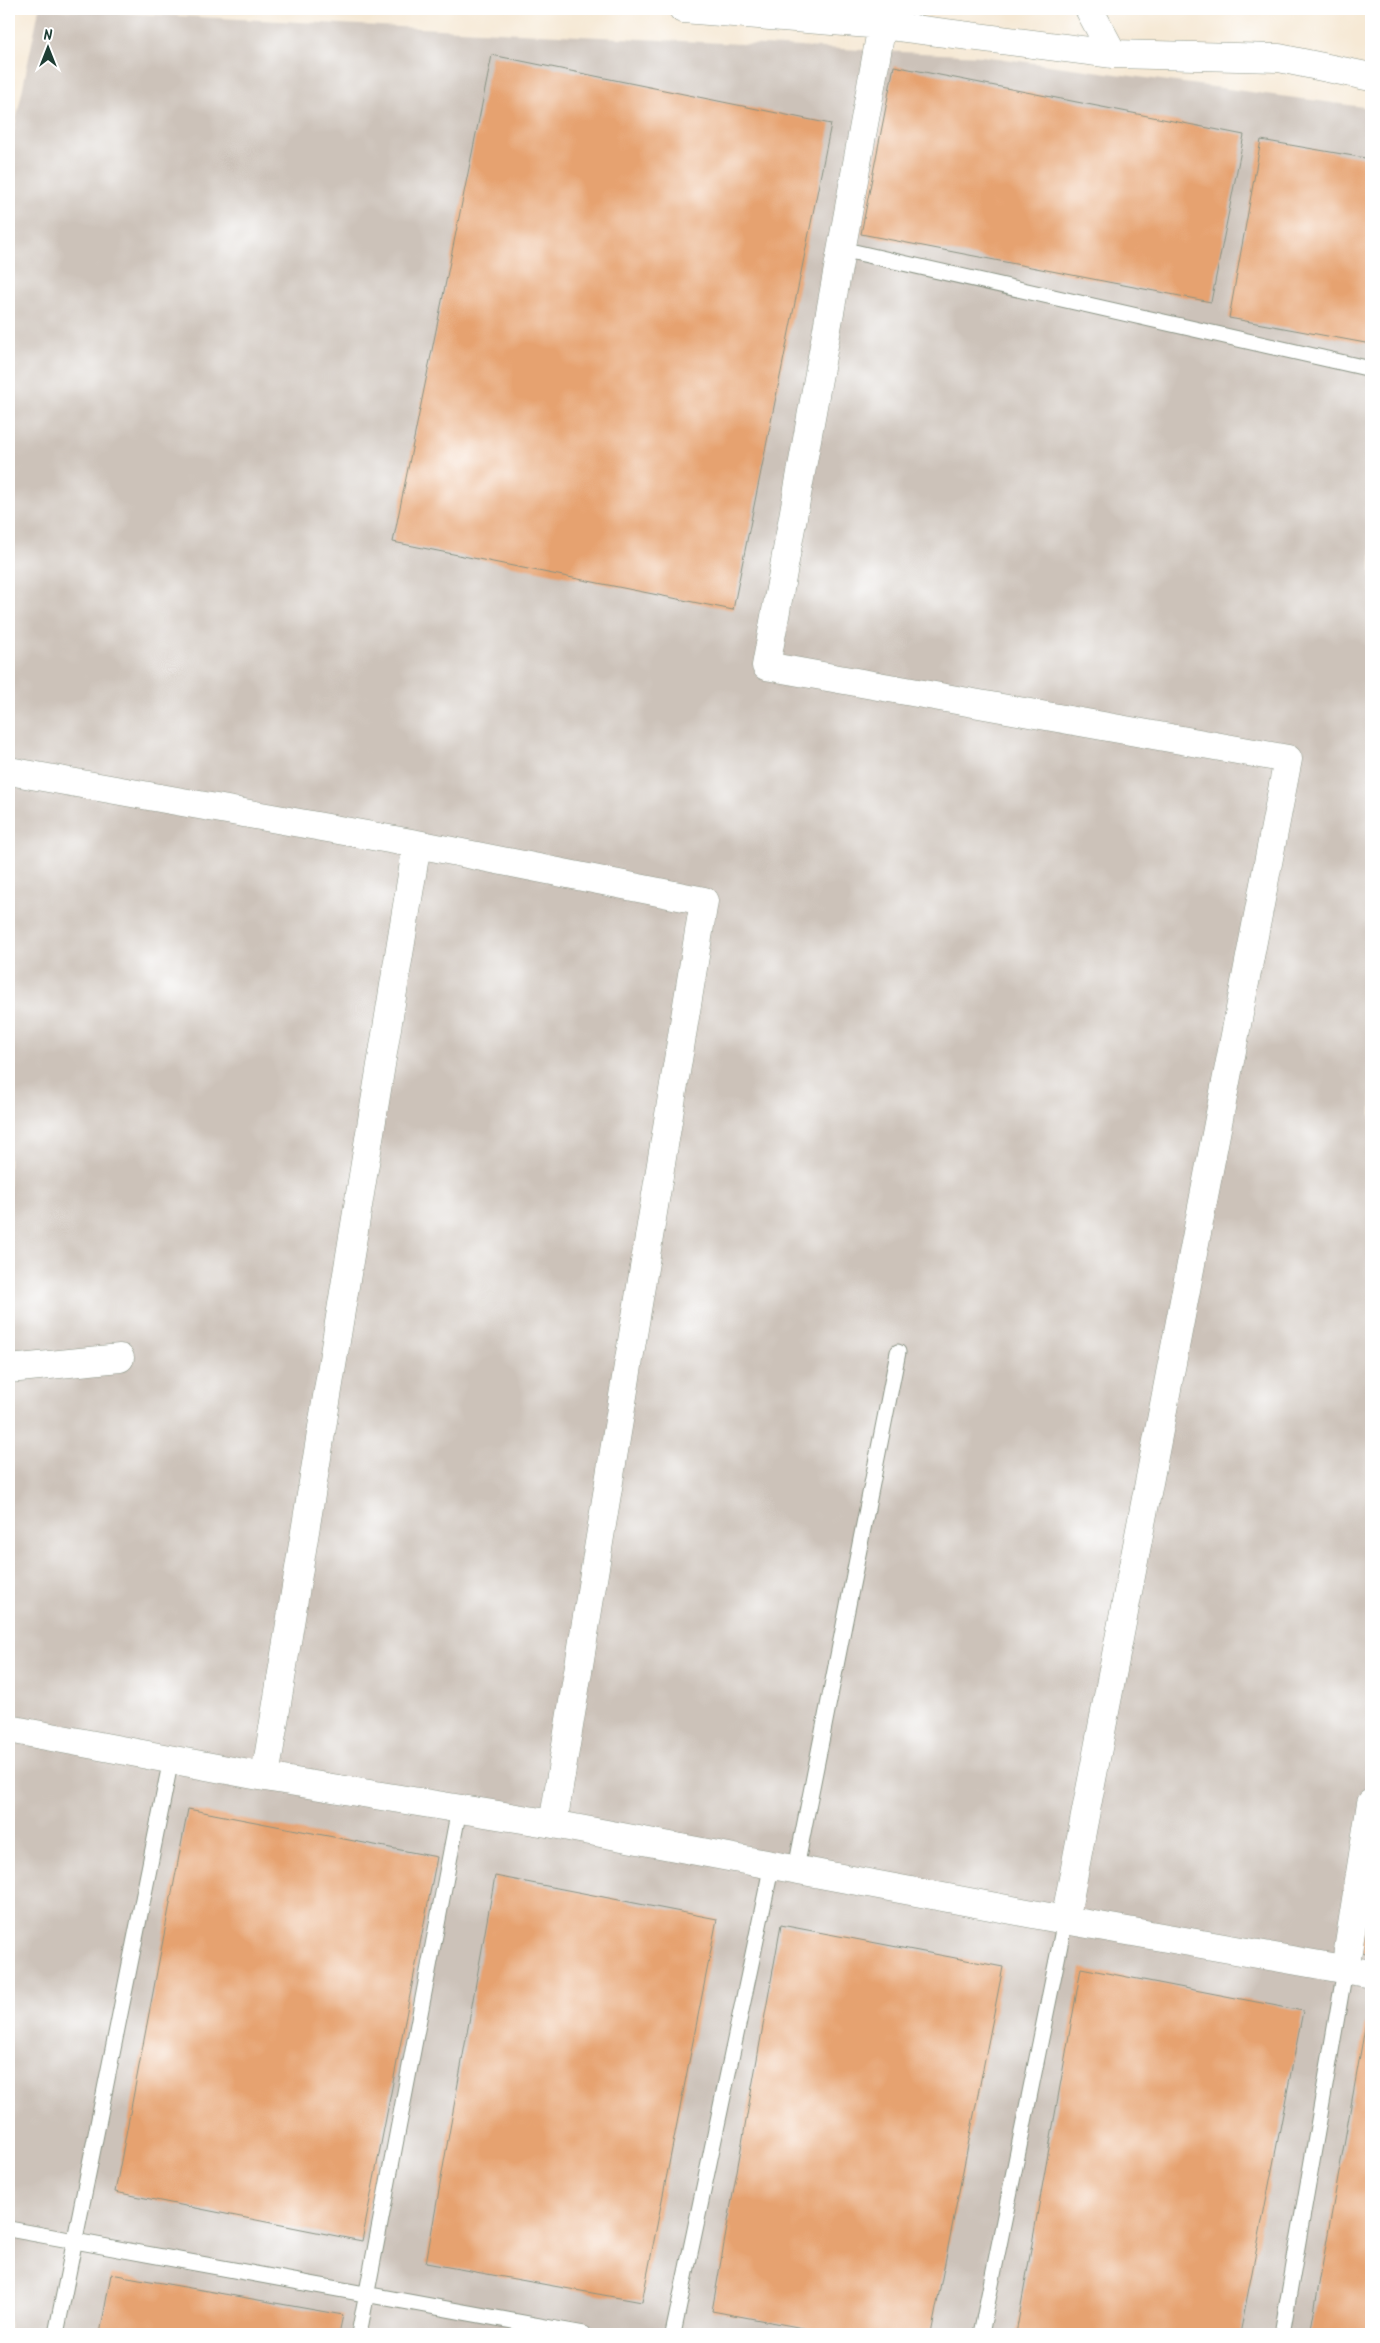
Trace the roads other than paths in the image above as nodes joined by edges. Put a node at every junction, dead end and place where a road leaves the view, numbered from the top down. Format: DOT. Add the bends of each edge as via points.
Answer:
graph roads {
  1 [pos="683,9"];
  2 [pos="1089,9"];
  3 [pos="882,25"];
  4 [pos="1113,54"];
  5 [pos="1371,77"];
  6 [pos="841,249"];
  7 [pos="1371,369"];
  8 [pos="9,771"];
  9 [pos="416,844"];
  10 [pos="898,1352"];
  11 [pos="120,1358"];
  12 [pos="9,1369"];
  13 [pos="9,1729"];
  14 [pos="171,1759"];
  15 [pos="265,1777"];
  16 [pos="1371,1804"];
  17 [pos="459,1809"];
  18 [pos="553,1824"];
  19 [pos="784,1866"];
  20 [pos="1065,1920"];
  21 [pos="1358,1972"];
  22 [pos="9,2229"];
  23 [pos="75,2240"];
  24 [pos="366,2293"];
  25 [pos="56,2334"];
  26 [pos="359,2334"];
  27 [pos="584,2334"];
  28 [pos="672,2334"];
  29 [pos="981,2334"];
  30 [pos="1282,2334"];
  1 -- 3 [label="street"];
  2 -- 4 [label="street"];
  3 -- 4 [label="street"];
  3 -- 6 [label="street"];
  4 -- 5 [label="street" via="1279,58"];
  6 -- 7 [label="lane"];
  6 -- 20 [label="street" via="766,666 1288,759"];
  8 -- 9 [label="street"];
  9 -- 15 [label="street"];
  9 -- 18 [label="street" via="704,901"];
  10 -- 19 [label="lane"];
  11 -- 12 [label="street"];
  13 -- 14 [label="street"];
  14 -- 15 [label="street"];
  14 -- 23 [label="lane"];
  15 -- 17 [label="street"];
  16 -- 21 [label="street"];
  17 -- 18 [label="street"];
  17 -- 24 [label="lane"];
  18 -- 19 [label="street"];
  19 -- 20 [label="street"];
  19 -- 28 [label="lane"];
  20 -- 21 [label="street"];
  20 -- 29 [label="lane"];
  21 -- 30 [label="lane"];
  22 -- 23 [label="lane"];
  23 -- 24 [label="lane"];
  23 -- 25 [label="lane"];
  24 -- 26 [label="lane"];
  24 -- 27 [label="lane"];
}
